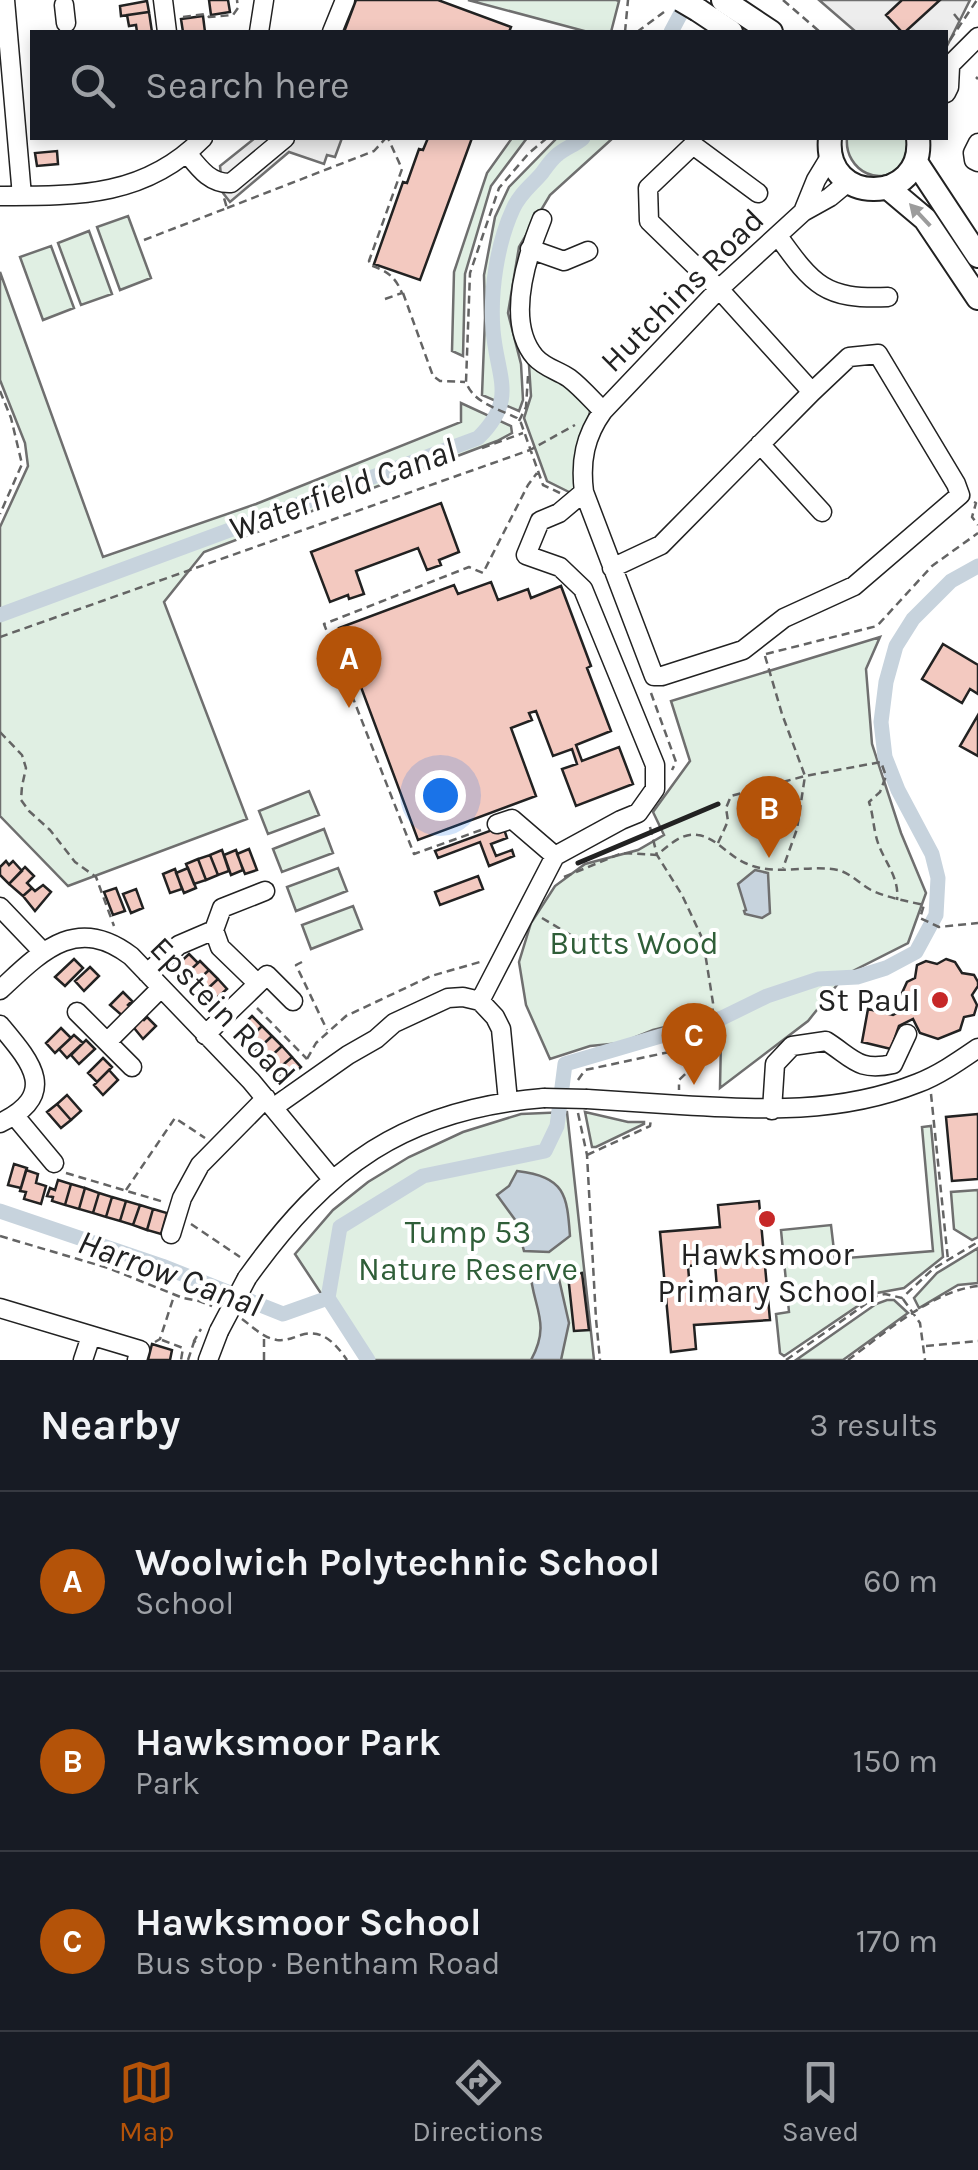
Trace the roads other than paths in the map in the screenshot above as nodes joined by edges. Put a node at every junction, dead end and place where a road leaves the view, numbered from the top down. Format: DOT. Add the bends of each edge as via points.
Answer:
graph roads {
  1 [pos="5,0"];
  2 [pos="162,0"];
  3 [pos="264,0"];
  4 [pos="346,0"];
  5 [pos="723,0"];
  6 [pos="682,6"];
  7 [pos="164,29"];
  8 [pos="259,30"];
  9 [pos="333,30"];
  10 [pos="728,30"];
  11 [pos="769,30"];
  12 [pos="974,34"];
  13 [pos="948,68"];
  14 [pos="16,115"];
  15 [pos="201,140"];
  16 [pos="283,140"];
  17 [pos="688,141"];
  18 [pos="978,143"];
  19 [pos="918,144"];
  20 [pos="830,147"];
  21 [pos="187,153"];
  22 [pos="978,162"];
  23 [pos="848,182"];
  24 [pos="887,187"];
  25 [pos="758,192"];
  26 [pos="0,196"];
  27 [pos="22,196"];
  28 [pos="803,212"];
  29 [pos="542,220"];
  30 [pos="778,236"];
  31 [pos="530,249"];
  32 [pos="588,251"];
  33 [pos="978,256"];
  34 [pos="718,289"];
  35 [pos="888,297"];
  36 [pos="978,298"];
  37 [pos="812,392"];
  38 [pos="603,411"];
  39 [pos="760,444"];
  40 [pos="584,492"];
  41 [pos="822,512"];
  42 [pos="612,568"];
  43 [pos="497,824"];
  44 [pos="556,856"];
  45 [pos="265,891"];
  46 [pos="0,907"];
  47 [pos="214,930"];
  48 [pos="44,952"];
  49 [pos="147,973"];
  50 [pos="248,987"];
  51 [pos="161,988"];
  52 [pos="0,990"];
  53 [pos="293,1001"];
  54 [pos="480,1001"];
  55 [pos="77,1012"];
  56 [pos="0,1025"];
  57 [pos="205,1034"];
  58 [pos="907,1034"];
  59 [pos="107,1042"];
  60 [pos="978,1048"];
  61 [pos="132,1067"];
  62 [pos="508,1101"];
  63 [pos="270,1103"];
  64 [pos="772,1110"];
  65 [pos="6,1120"];
  66 [pos="54,1162"];
  67 [pos="332,1179"];
  68 [pos="171,1234"];
  69 [pos="0,1308"];
  70 [pos="90,1336"];
  71 [pos="138,1355"];
  72 [pos="84,1360"];
  73 [pos="208,1360"];
  1 -- 14 [label="street"];
  2 -- 7 [label="street"];
  3 -- 8 [label="street"];
  4 -- 9 [label="street"];
  5 -- 11 [label="main road"];
  6 -- 10 [label="main road"];
  12 -- 13 [label="street"];
  14 -- 27 [label="street"];
  15 -- 21 [label="street"];
  16 -- 21 [label="street" via="231,182 202,172"];
  17 -- 25 [label="street"];
  17 -- 34 [label="street" via="648,188 650,221"];
  18 -- 22 [label="street" via="972,153"];
  19 -- 24 [label="main road" via="899,183"];
  19 -- 33 [label="main road"];
  20 -- 23 [label="main road" via="837,172"];
  20 -- 28 [label="street, Hutchins Road"];
  21 -- 27 [label="street" via="117,189"];
  23 -- 24 [label="main road" via="862,189"];
  23 -- 28 [label="street, Hutchins Road"];
  36 -- 24 [label="main road, one-way" via="925,219"];
  26 -- 27 [label="street"];
  28 -- 30 [label="street, Hutchins Road"];
  29 -- 31 [label="street"];
  30 -- 34 [label="street, Hutchins Road"];
  30 -- 35 [label="street" via="809,278 827,290"];
  31 -- 32 [label="street" via="564,261"];
  31 -- 38 [label="street, Hutchins Road" via="521,306 526,340 540,361"];
  34 -- 37 [label="street"];
  34 -- 38 [label="street, Hutchins Road"];
  37 -- 39 [label="street"];
  37 -- 42 [label="street, Hutchins Road" via="849,357 878,354 960,495 854,586 784,618 743,650 662,676 650,668"];
  38 -- 40 [label="street, Hutchins Road" via="584,448"];
  39 -- 41 [label="street"];
  39 -- 42 [label="street" via="661,546"];
  40 -- 42 [label="street, Hutchins Road"];
  40 -- 44 [label="street" via="540,521 526,555 560,567 584,589 655,765 655,789 638,814"];
  43 -- 44 [label="street" via="512,818"];
  44 -- 54 [label="street"];
  45 -- 47 [label="street" via="222,908"];
  46 -- 48 [label="street"];
  47 -- 49 [label="street" via="179,944"];
  47 -- 50 [label="street"];
  48 -- 49 [label="street, Epstein Road" via="62,941 93,937 119,948"];
  48 -- 52 [label="street, Epstein Road"];
  49 -- 51 [label="street, Epstein Road"];
  50 -- 53 [label="street" via="267,975"];
  50 -- 57 [label="street"];
  51 -- 57 [label="street, Epstein Road"];
  51 -- 59 [label="street"];
  54 -- 62 [label="street" via="501,1029"];
  54 -- 63 [label="street" via="448,998 394,1023"];
  55 -- 59 [label="street"];
  56 -- 65 [label="street" via="34,1071 34,1093"];
  57 -- 63 [label="street, Epstein Road"];
  58 -- 64 [label="street" via="893,1064 872,1069 826,1040 792,1046 775,1064"];
  59 -- 61 [label="street"];
  60 -- 64 [label="street" via="929,1078 875,1097"];
  62 -- 64 [label="street, bridge" via="581,1093"];
  62 -- 67 [label="street" via="412,1129"];
  63 -- 67 [label="street, Epstein Road"];
  63 -- 68 [label="street" via="200,1164"];
  65 -- 66 [label="street"];
  67 -- 73 [label="street, bridge" via="247,1278"];
  69 -- 70 [label="street"];
  70 -- 71 [label="street"];
  70 -- 72 [label="street"];
}
